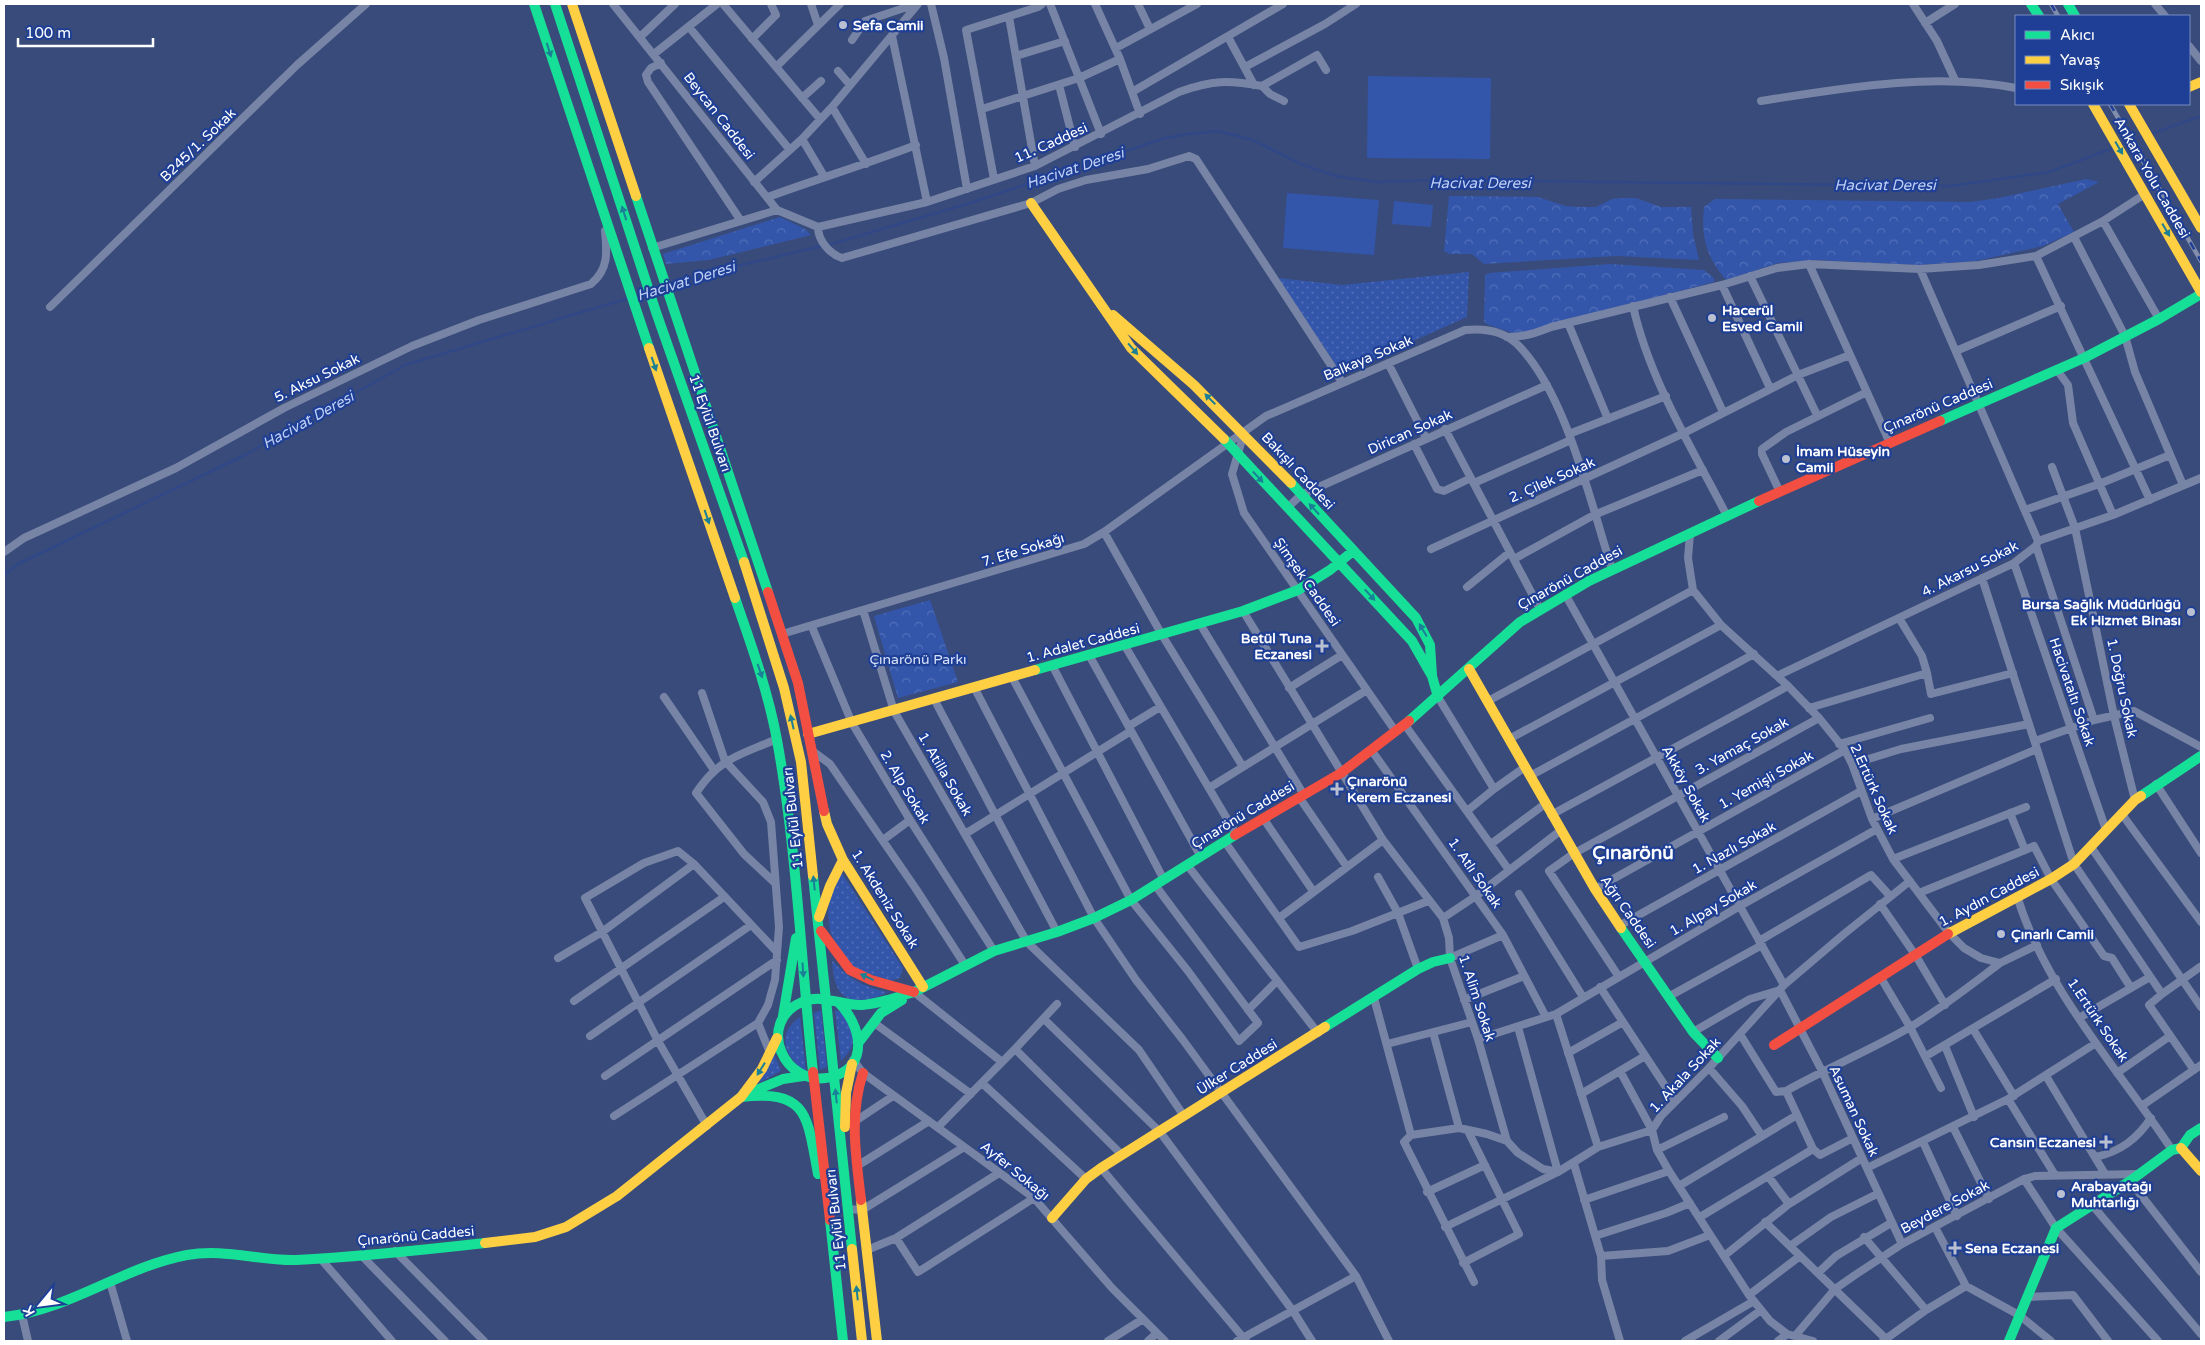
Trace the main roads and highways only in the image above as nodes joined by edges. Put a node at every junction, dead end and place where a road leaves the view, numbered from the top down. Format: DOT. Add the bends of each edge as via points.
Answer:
graph roads {
  1 [pos="534,4"];
  2 [pos="555,4"];
  3 [pos="572,4"];
  4 [pos="2031,4"];
  5 [pos="2068,4"];
  6 [pos="2038,15"];
  7 [pos="2074,15"];
  8 [pos="2130,105"];
  9 [pos="2095,106"];
  10 [pos="1031,203"];
  11 [pos="2201,228"];
  12 [pos="2201,293"];
  13 [pos="1106,308"];
  14 [pos="1353,551"];
  15 [pos="1339,563"];
  16 [pos="1469,669"];
  17 [pos="1432,676"];
  18 [pos="1438,697"];
  19 [pos="808,734"];
  20 [pos="2201,755"];
  21 [pos="843,860"];
  22 [pos="799,916"];
  23 [pos="818,925"];
  24 [pos="1450,958"];
  25 [pos="923,987"];
  26 [pos="914,992"];
  27 [pos="826,998"];
  28 [pos="805,1000"];
  29 [pos="838,1002"];
  30 [pos="782,1020"];
  31 [pos="777,1038"];
  32 [pos="859,1042"];
  33 [pos="1774,1045"];
  34 [pos="1718,1058"];
  35 [pos="852,1062"];
  36 [pos="863,1073"];
  37 [pos="803,1076"];
  38 [pos="834,1077"];
  39 [pos="814,1079"];
  40 [pos="741,1097"];
  41 [pos="2201,1128"];
  42 [pos="2177,1149"];
  43 [pos="2201,1171"];
  44 [pos="844,1174"];
  45 [pos="1052,1218"];
  46 [pos="833,1250"];
  47 [pos="4,1317"];
  48 [pos="843,1341"];
  49 [pos="862,1341"];
  50 [pos="877,1341"];
  51 [pos="2009,1341"];
  1 -- 22 [label="main road, 11 Eylül Bulvarı, one-way" via="764,682 777,739"];
  23 -- 2 [label="main road, 11 Eylül Bulvarı, one-way" via="801,762 784,688"];
  3 -- 19 [label="main road, 1. Akdeniz Sokak" via="798,683"];
  4 -- 6 [label="main road"];
  5 -- 7 [label="main road"];
  8 -- 11 [label="main road, Ankara Yolu Caddesi"];
  9 -- 12 [label="main road, Ankara Yolu Caddesi, one-way"];
  10 -- 13 [label="main road, Bakışlı Caddesi"];
  12 -- 16 [label="main road, Çınarönü Caddesi" via="2159,320 2084,358 1889,441 1612,569 1520,622"];
  14 -- 13 [label="main road, Bakışlı Caddesi, one-way" via="1209,397"];
  13 -- 15 [label="main road, Bakışlı Caddesi, one-way" via="1131,348 1204,418"];
  14 -- 15 [label="main road, 1. Adalet Caddesi"];
  17 -- 14 [label="main road, Bakışlı Caddesi, one-way" via="1433,654 1427,635 1416,618"];
  15 -- 17 [label="main road, Bakışlı Caddesi, one-way" via="1412,641"];
  15 -- 19 [label="main road, 1. Adalet Caddesi" via="1298,590 1243,611"];
  16 -- 18 [label="main road, Çınarönü Caddesi"];
  16 -- 34 [label="main road, Ağrı Caddesi" via="1595,889 1693,1032"];
  17 -- 18 [label="main road, Bakışlı Caddesi"];
  18 -- 25 [label="main road, Çınarönü Caddesi" via="1341,773 1131,900 1057,932 994,951"];
  19 -- 21 [label="main road, 1. Akdeniz Sokak" via="827,824"];
  20 -- 33 [label="main road, 1. Aydın Caddesi" via="2135,800 2074,864 1949,933"];
  21 -- 23 [label="main road" via="830,886"];
  21 -- 25 [label="main road, 1. Akdeniz Sokak"];
  22 -- 28 [label="main road, 11 Eylül Bulvarı, one-way"];
  22 -- 30 [label="main road"];
  26 -- 23 [label="main road, one-way" via="871,980 850,970"];
  23 -- 27 [label="main road, 11 Eylül Bulvarı"];
  24 -- 45 [label="main road, Ülker Caddesi" via="1418,969 1101,1168 1086,1179"];
  25 -- 26 [label="main road, Çınarönü Caddesi"];
  26 -- 29 [label="main road" via="880,1003"];
  26 -- 32 [label="main road" via="881,1013"];
  27 -- 28 [label="main road"];
  27 -- 29 [label="main road"];
  27 -- 38 [label="main road, 11 Eylül Bulvarı"];
  28 -- 30 [label="main road" via="791,1008"];
  28 -- 39 [label="main road, 11 Eylül Bulvarı"];
  29 -- 32 [label="main road" via="854,1019"];
  30 -- 31 [label="main road"];
  31 -- 37 [label="main road" via="784,1061"];
  31 -- 40 [label="main road, one-way" via="762,1069"];
  32 -- 35 [label="main road"];
  35 -- 38 [label="main road"];
  35 -- 44 [label="main road" via="846,1093"];
  36 -- 50 [label="main road" via="857,1090 854,1122"];
  37 -- 39 [label="main road"];
  37 -- 40 [label="main road" via="782,1079"];
  38 -- 39 [label="main road"];
  44 -- 38 [label="main road, 11 Eylül Bulvarı, one-way"];
  39 -- 46 [label="main road, 11 Eylül Bulvarı"];
  40 -- 46 [label="main road" via="778,1094 800,1108 806,1118"];
  40 -- 47 [label="main road, Çınarönü Caddesi" via="617,1196 566,1228 504,1242 320,1258 286,1259 211,1252 187,1255 59,1303 22,1315"];
  41 -- 42 [label="main road"];
  42 -- 43 [label="main road"];
  42 -- 51 [label="main road" via="2056,1228"];
  49 -- 44 [label="main road, 11 Eylül Bulvarı, one-way"];
  46 -- 48 [label="main road, 11 Eylül Bulvarı"];
}
